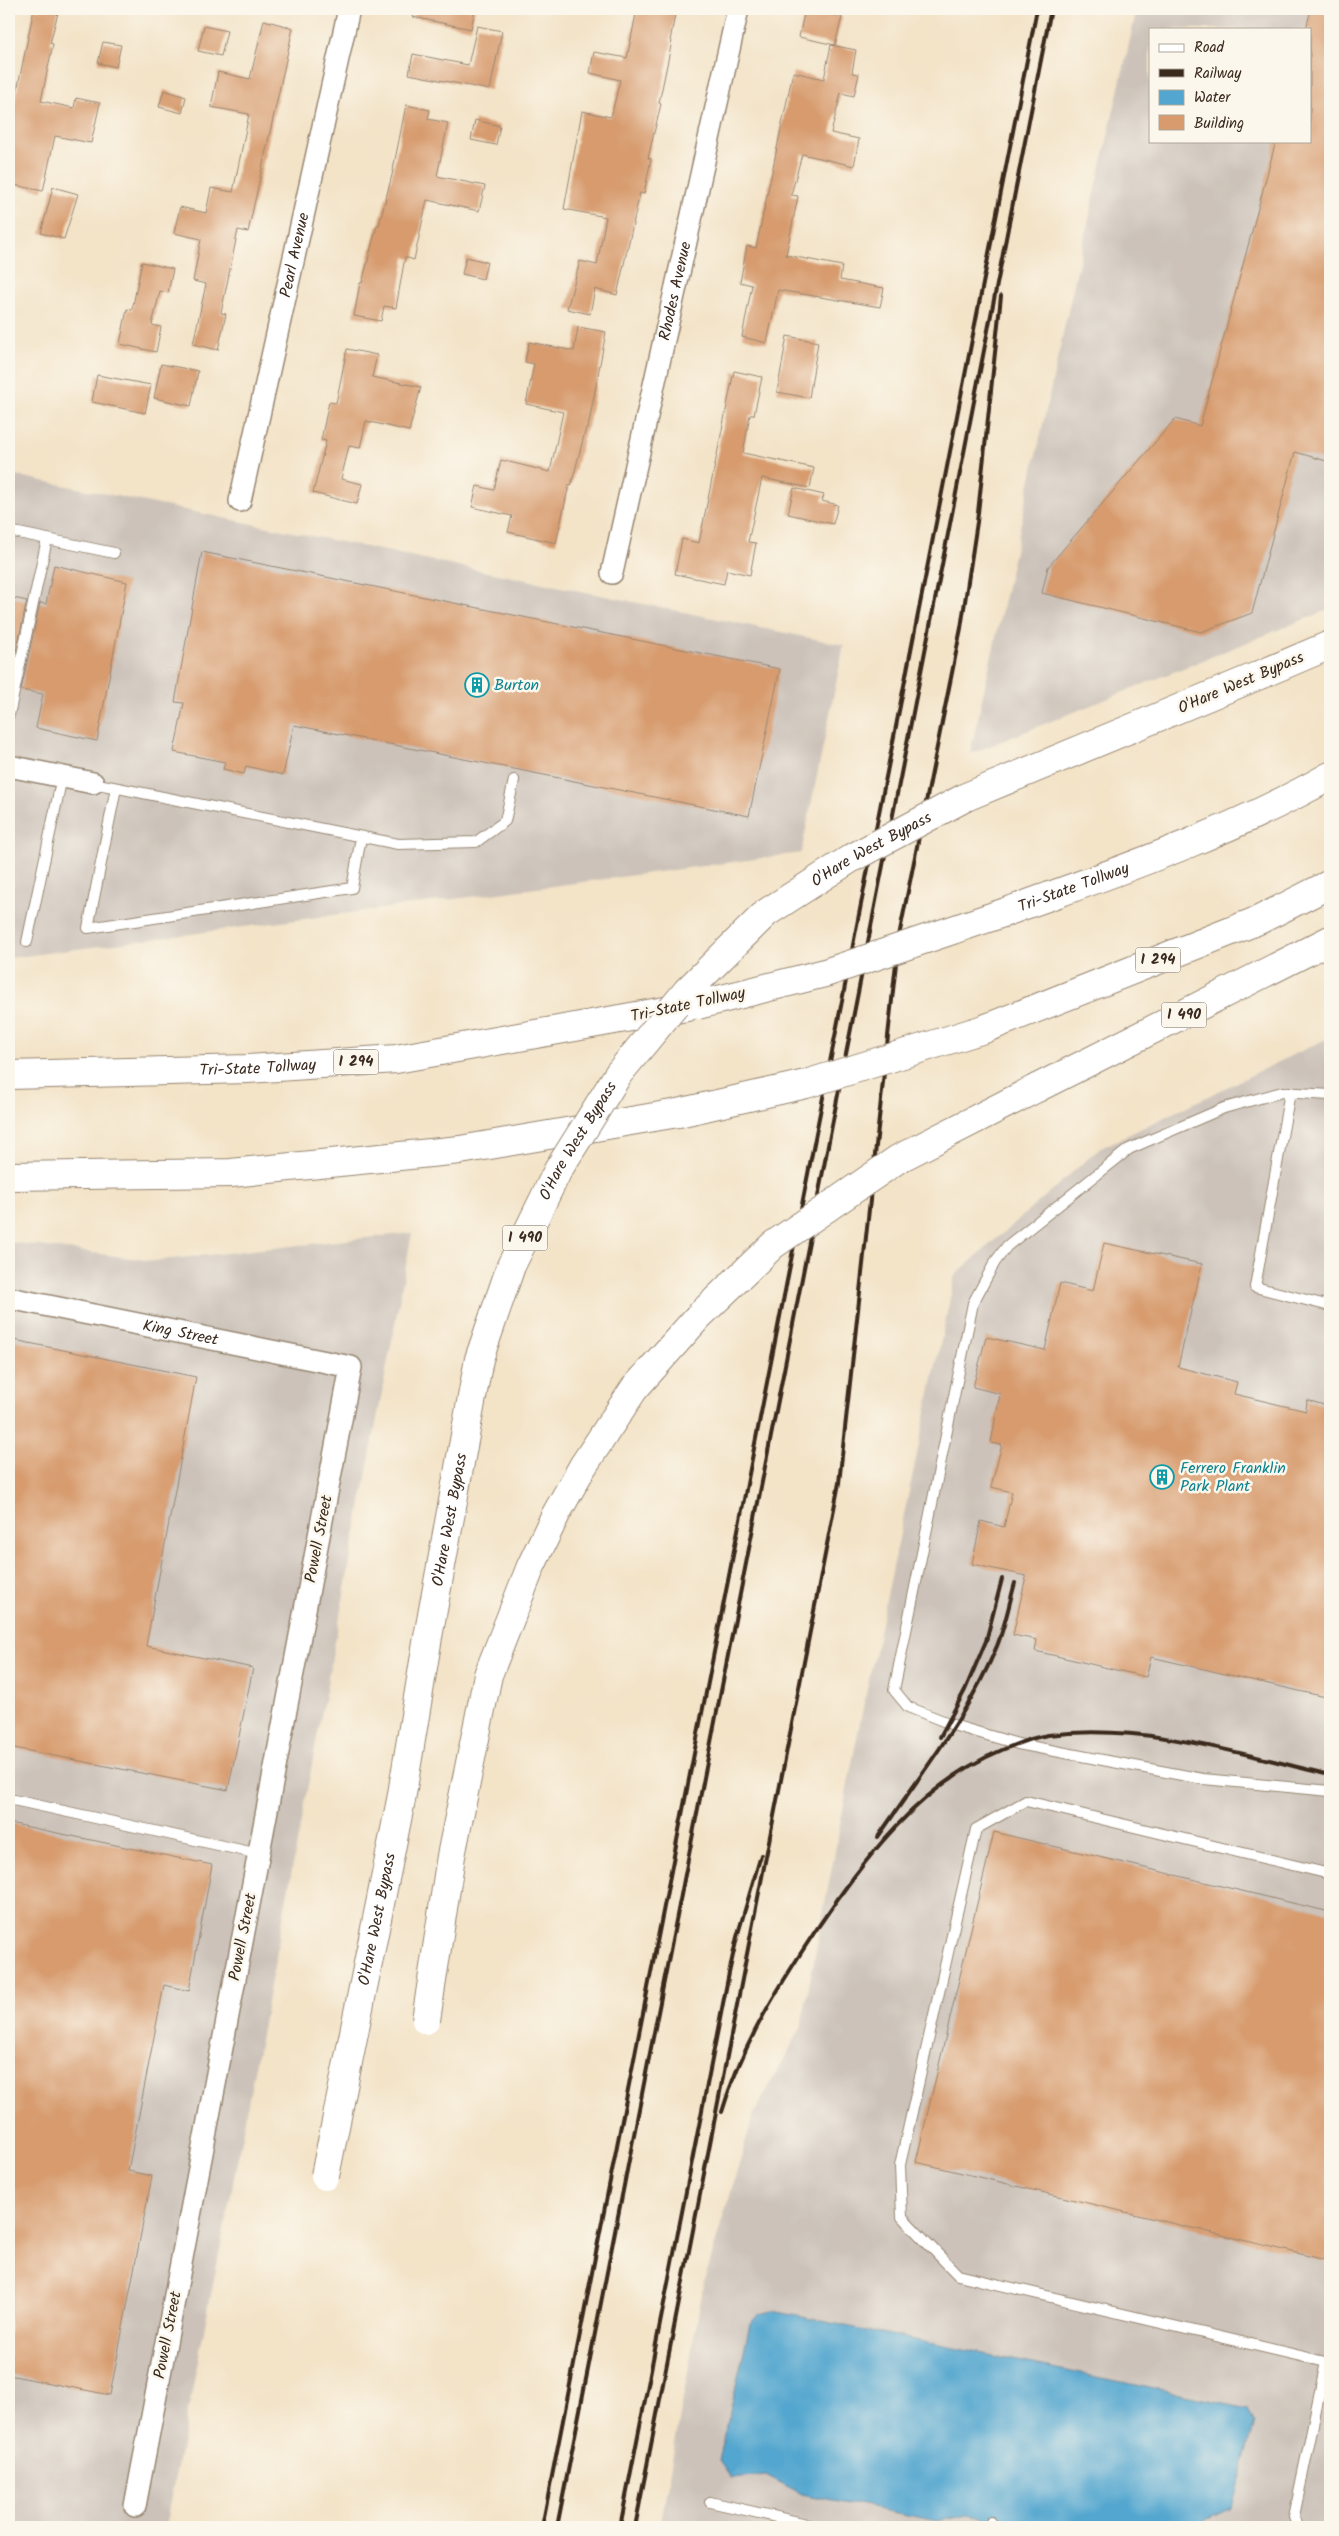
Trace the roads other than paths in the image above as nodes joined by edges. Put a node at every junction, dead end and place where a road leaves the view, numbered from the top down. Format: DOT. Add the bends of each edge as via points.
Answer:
graph roads {
  1 [pos="349,9"];
  2 [pos="738,9"];
  3 [pos="240,501"];
  4 [pos="9,531"];
  5 [pos="48,539"];
  6 [pos="114,553"];
  7 [pos="612,573"];
  8 [pos="1330,645"];
  9 [pos="9,715"];
  10 [pos="9,766"];
  11 [pos="1330,776"];
  12 [pos="62,777"];
  13 [pos="514,780"];
  14 [pos="93,783"];
  15 [pos="116,788"];
  16 [pos="361,837"];
  17 [pos="1330,884"];
  18 [pos="1330,940"];
  19 [pos="27,942"];
  20 [pos="9,1075"];
  21 [pos="1290,1092"];
  22 [pos="1330,1095"];
  23 [pos="9,1176"];
  24 [pos="9,1298"];
  25 [pos="1330,1306"];
  26 [pos="351,1368"];
  27 [pos="1330,1791"];
  28 [pos="9,1799"];
  29 [pos="259,1854"];
  30 [pos="1330,1874"];
  31 [pos="426,2020"];
  32 [pos="325,2176"];
  33 [pos="1328,2362"];
  34 [pos="710,2502"];
  35 [pos="135,2506"];
  36 [pos="820,2527"];
  37 [pos="1298,2527"];
  1 -- 3 [label="street, Pearl Avenue"];
  2 -- 7 [label="street, Rhodes Avenue"];
  4 -- 5 [label="lane"];
  5 -- 6 [label="lane"];
  5 -- 9 [label="lane"];
  8 -- 32 [label="highway, O'Hare West Bypass / I 490, bridge" via="966,797 850,859 766,912 687,991 614,1081 558,1170 511,1266 479,1359 401,1800"];
  10 -- 12 [label="street"];
  11 -- 20 [label="highway, Tri-State Tollway / I 294, bridge" via="1294,797 1161,855 1006,912 824,973 698,1005 396,1059 248,1070"];
  12 -- 14 [label="street"];
  12 -- 19 [label="lane"];
  13 -- 16 [label="lane" via="505,821 476,842 398,844"];
  14 -- 15 [label="lane"];
  15 -- 16 [label="lane"];
  15 -- 16 [label="lane" via="88,928 352,888"];
  17 -- 23 [label="highway, I 294, bridge" via="1259,920 984,1030 806,1084 678,1113 460,1150 231,1173"];
  18 -- 31 [label="highway, I 490, bridge" via="898,1158 773,1245 698,1317 634,1389 583,1466 556,1514 488,1675 451,1856"];
  21 -- 22 [label="lane"];
  21 -- 25 [label="lane" via="1254,1287"];
  21 -- 27 [label="lane" via="1224,1108 1129,1149 1007,1246 995,1262 973,1304 894,1690 908,1707 956,1726 1018,1744 1203,1779"];
  24 -- 26 [label="street, King Street"];
  26 -- 29 [label="street, Powell Street"];
  28 -- 29 [label="lane"];
  29 -- 35 [label="street, Powell Street"];
  30 -- 33 [label="lane" via="1026,1801 976,1829 900,2165 902,2216 958,2275"];
  33 -- 37 [label="lane" via="1294,2516"];
  34 -- 36 [label="lane"];
}
